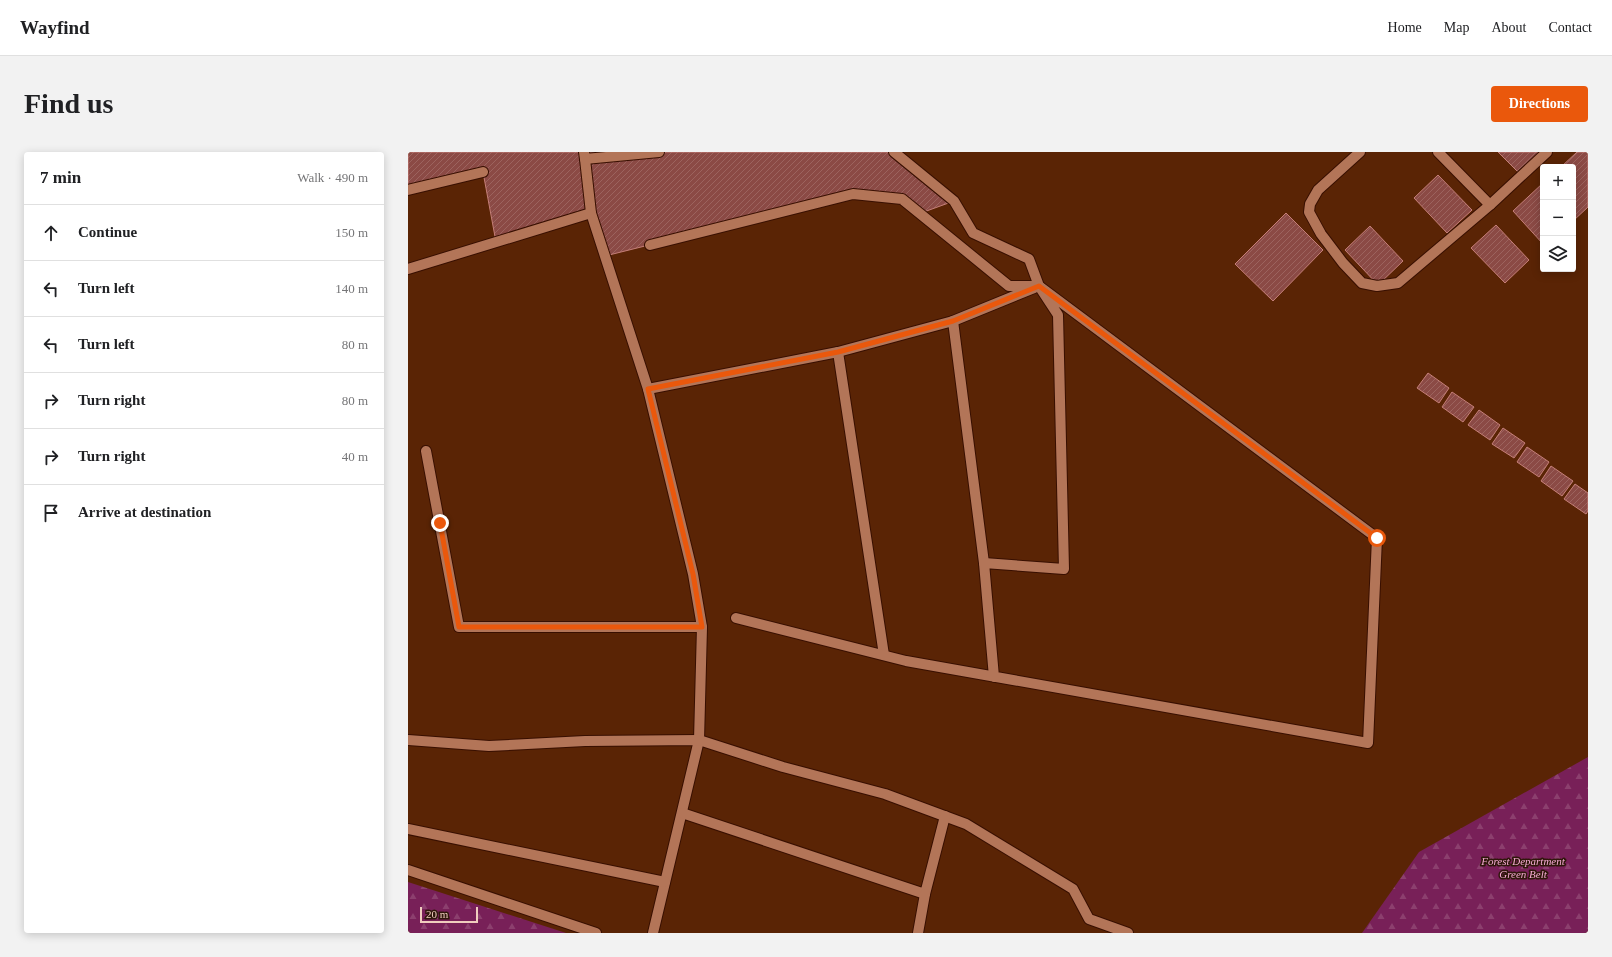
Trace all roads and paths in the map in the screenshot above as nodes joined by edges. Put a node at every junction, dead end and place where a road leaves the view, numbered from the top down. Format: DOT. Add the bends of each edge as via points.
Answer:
graph roads {
  1 [pos="659,152"];
  2 [pos="894,152"];
  3 [pos="1360,152"];
  4 [pos="1438,152"];
  5 [pos="1547,152"];
  6 [pos="584,156"];
  7 [pos="483,172"];
  8 [pos="408,190"];
  9 [pos="1490,205"];
  10 [pos="591,214"];
  11 [pos="650,245"];
  12 [pos="408,269"];
  13 [pos="1039,286"];
  14 [pos="953,321"];
  15 [pos="838,352"];
  16 [pos="648,389"];
  17 [pos="426,451"];
  18 [pos="984,563"];
  19 [pos="736,618"];
  20 [pos="702,627"];
  21 [pos="884,655"];
  22 [pos="994,677"];
  23 [pos="408,740"];
  24 [pos="699,740"];
  25 [pos="682,813"];
  26 [pos="945,816"];
  27 [pos="408,829"];
  28 [pos="408,870"];
  29 [pos="665,882"];
  30 [pos="925,894"];
  31 [pos="596,933"];
  32 [pos="653,933"];
  33 [pos="918,933"];
  34 [pos="1128,933"];
  1 -- 6 [label="lane"];
  2 -- 13 [label="lane" via="954,202 973,233 1029,259"];
  3 -- 9 [label="lane" via="1318,190 1310,204 1309,212 1334,252 1362,283 1377,286 1398,283"];
  4 -- 9 [label="lane"];
  5 -- 9 [label="lane"];
  6 -- 10 [label="lane"];
  7 -- 8 [label="lane"];
  10 -- 12 [label="lane"];
  10 -- 16 [label="lane"];
  11 -- 13 [label="lane" via="853,194 902,199 1009,286"];
  13 -- 14 [label="lane"];
  13 -- 18 [label="lane" via="1058,315 1064,569"];
  13 -- 22 [label="lane" via="1377,538 1368,743"];
  14 -- 15 [label="lane"];
  14 -- 18 [label="lane"];
  15 -- 16 [label="lane"];
  15 -- 21 [label="lane"];
  16 -- 20 [label="lane" via="693,574"];
  17 -- 20 [label="lane" via="459,627"];
  18 -- 22 [label="lane"];
  19 -- 21 [label="lane"];
  20 -- 24 [label="lane"];
  21 -- 22 [label="lane"];
  23 -- 24 [label="lane" via="489,746 585,741"];
  24 -- 25 [label="lane"];
  24 -- 26 [label="lane" via="783,767 885,794"];
  25 -- 29 [label="lane"];
  25 -- 30 [label="lane"];
  26 -- 30 [label="lane"];
  26 -- 34 [label="lane" via="966,824 1073,889 1089,919"];
  27 -- 29 [label="lane"];
  28 -- 31 [label="lane"];
  29 -- 32 [label="lane"];
  30 -- 33 [label="lane"];
}
